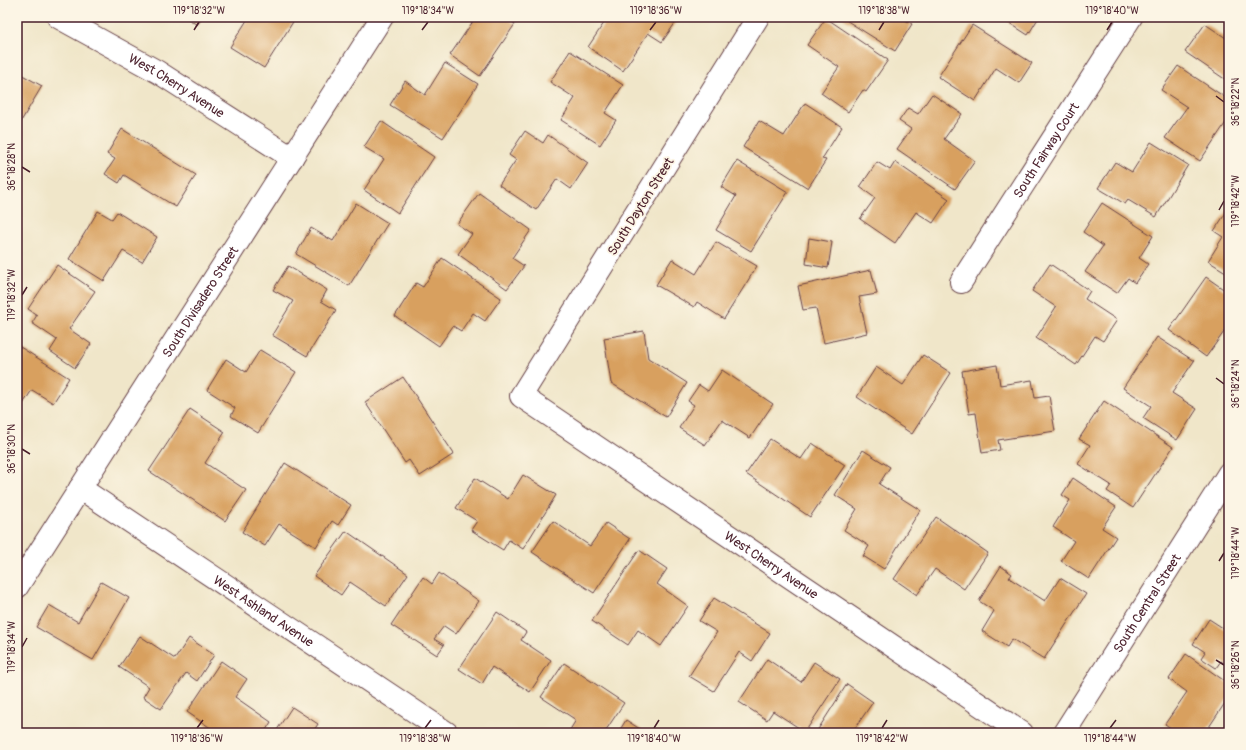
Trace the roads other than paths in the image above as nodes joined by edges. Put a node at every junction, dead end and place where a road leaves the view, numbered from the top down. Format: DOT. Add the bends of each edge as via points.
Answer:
graph roads {
  1 [pos="58,17"];
  2 [pos="382,17"];
  3 [pos="758,17"];
  4 [pos="1131,17"];
  5 [pos="292,158"];
  6 [pos="961,282"];
  7 [pos="521,396"];
  8 [pos="1229,473"];
  9 [pos="80,488"];
  10 [pos="17,587"];
  11 [pos="447,733"];
  12 [pos="1022,733"];
  13 [pos="1064,733"];
  1 -- 5 [label="street, West Cherry Avenue" via="158,72"];
  2 -- 5 [label="street, South Divisadero Street"];
  3 -- 7 [label="street, South Dayton Street"];
  4 -- 6 [label="street, South Fairway Court"];
  5 -- 9 [label="street, South Divisadero Street"];
  7 -- 12 [label="street, West Cherry Avenue"];
  8 -- 13 [label="street, South Central Street"];
  9 -- 10 [label="street, South Divisadero Street"];
  9 -- 11 [label="street, West Ashland Avenue"];
}
